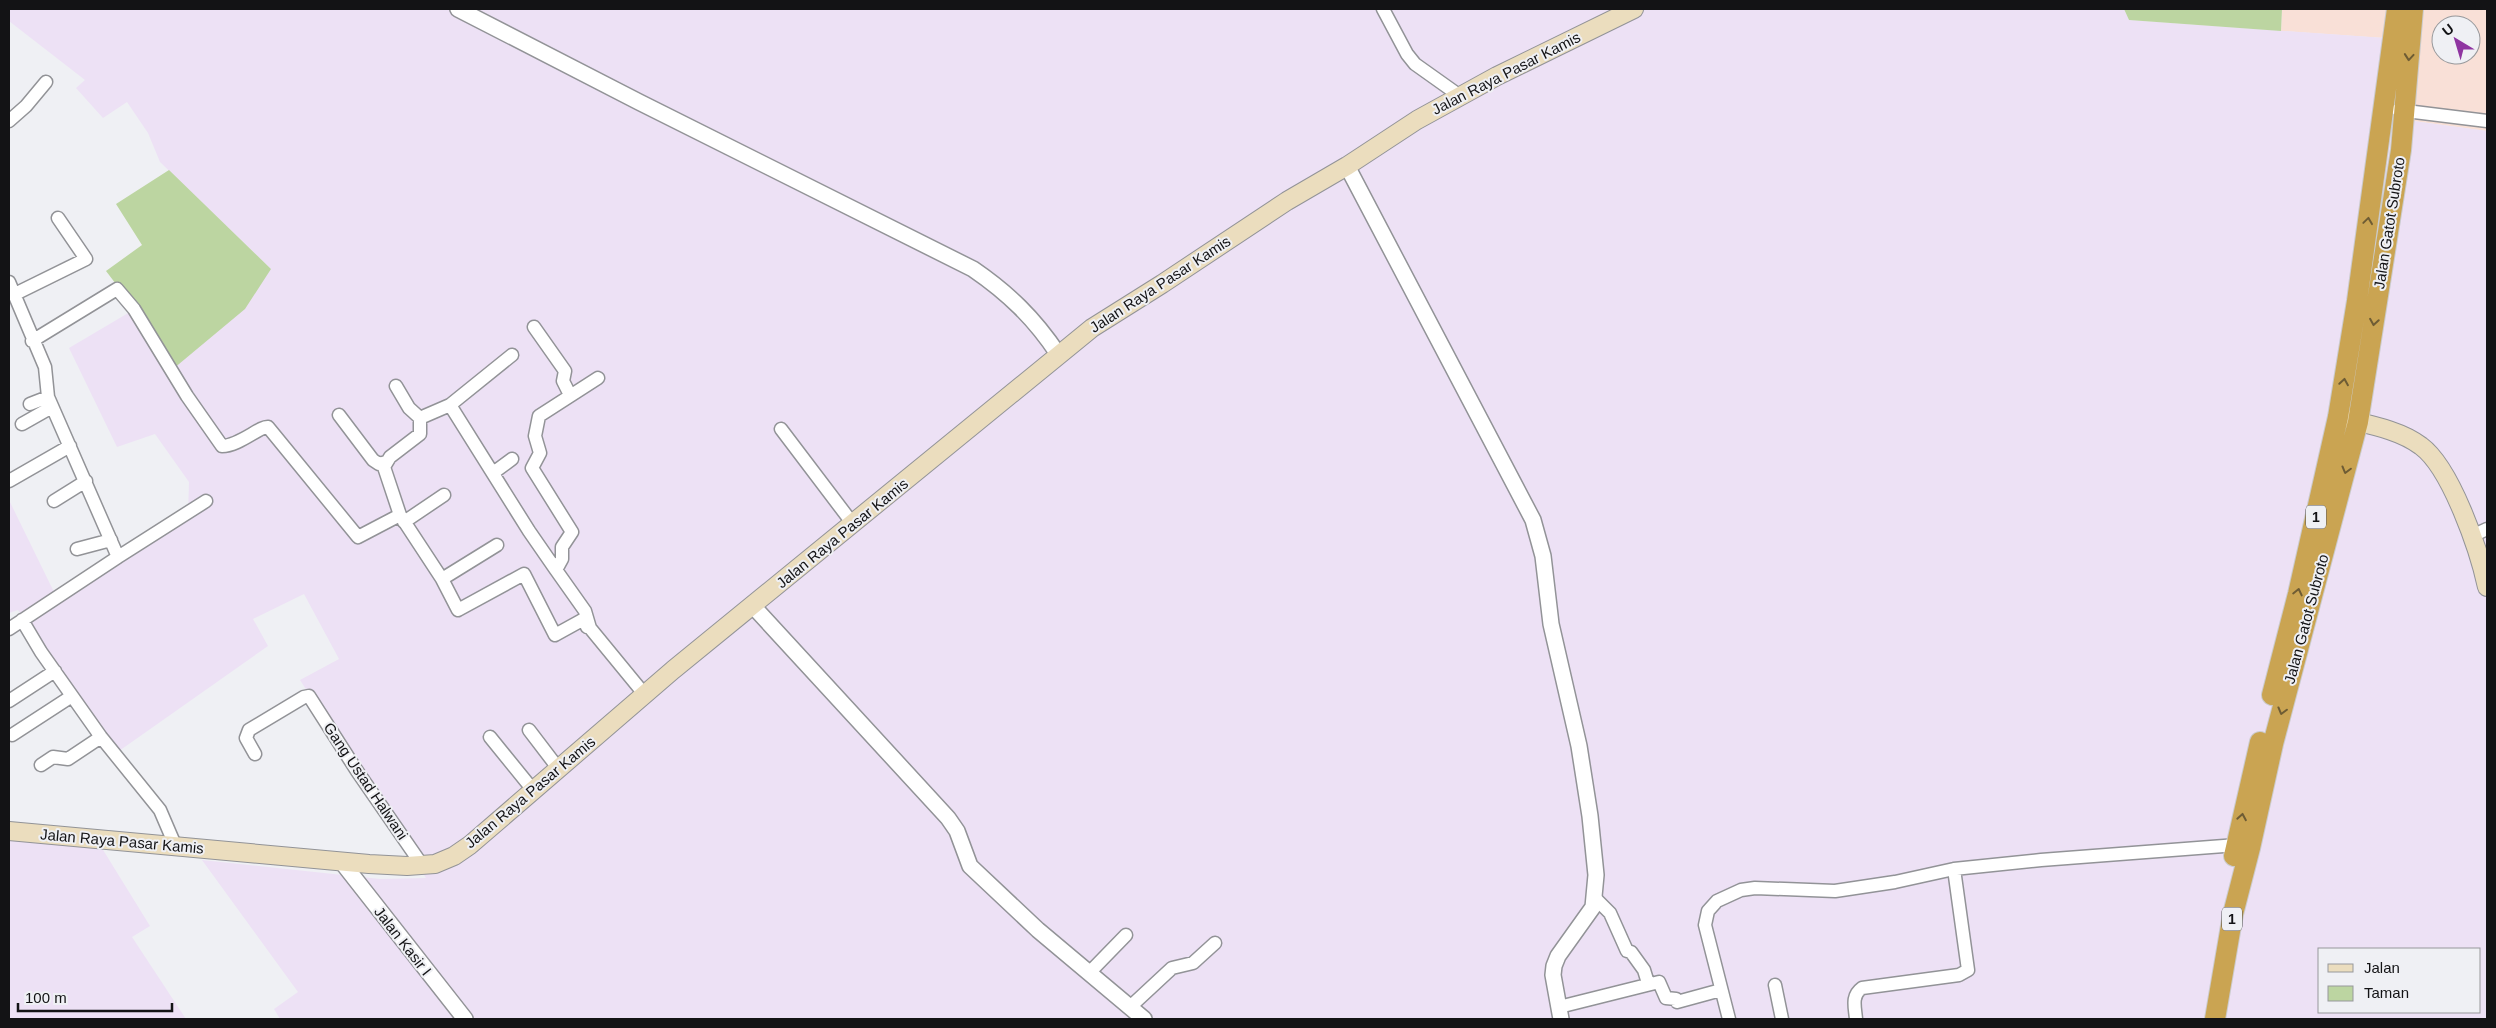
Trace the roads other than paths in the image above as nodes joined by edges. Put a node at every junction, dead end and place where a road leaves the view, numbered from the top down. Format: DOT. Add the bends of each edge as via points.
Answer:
graph roads {
  1 [pos="458,9"];
  2 [pos="1383,9"];
  3 [pos="1634,9"];
  4 [pos="2397,9"];
  5 [pos="2413,9"];
  6 [pos="46,82"];
  7 [pos="1460,96"];
  8 [pos="2383,106"];
  9 [pos="2404,111"];
  10 [pos="9,121"];
  11 [pos="2487,121"];
  12 [pos="1347,166"];
  13 [pos="58,218"];
  14 [pos="11,288"];
  15 [pos="534,327"];
  16 [pos="32,341"];
  17 [pos="1058,354"];
  18 [pos="512,355"];
  19 [pos="598,378"];
  20 [pos="396,386"];
  21 [pos="570,396"];
  22 [pos="50,402"];
  23 [pos="30,404"];
  24 [pos="450,404"];
  25 [pos="339,415"];
  26 [pos="2338,417"];
  27 [pos="420,418"];
  28 [pos="2358,422"];
  29 [pos="22,424"];
  30 [pos="780,429"];
  31 [pos="70,446"];
  32 [pos="512,459"];
  33 [pos="386,462"];
  34 [pos="493,473"];
  35 [pos="9,481"];
  36 [pos="86,481"];
  37 [pos="444,495"];
  38 [pos="54,501"];
  39 [pos="206,501"];
  40 [pos="402,519"];
  41 [pos="853,524"];
  42 [pos="2480,533"];
  43 [pos="111,540"];
  44 [pos="497,546"];
  45 [pos="77,549"];
  46 [pos="118,557"];
  47 [pos="556,570"];
  48 [pos="442,579"];
  49 [pos="2487,587"];
  50 [pos="752,605"];
  51 [pos="22,620"];
  52 [pos="9,629"];
  53 [pos="55,671"];
  54 [pos="72,696"];
  55 [pos="644,696"];
  56 [pos="9,701"];
  57 [pos="529,730"];
  58 [pos="12,735"];
  59 [pos="101,737"];
  60 [pos="490,737"];
  61 [pos="255,754"];
  62 [pos="41,765"];
  63 [pos="558,768"];
  64 [pos="533,790"];
  65 [pos="9,831"];
  66 [pos="175,845"];
  67 [pos="2244,846"];
  68 [pos="341,861"];
  69 [pos="422,865"];
  70 [pos="1954,869"];
  71 [pos="1595,898"];
  72 [pos="1126,935"];
  73 [pos="1215,943"];
  74 [pos="1089,972"];
  75 [pos="1648,983"];
  76 [pos="1775,985"];
  77 [pos="1721,990"];
  78 [pos="1130,1007"];
  79 [pos="2210,1011"];
  80 [pos="1560,1013"];
  81 [pos="465,1019"];
  82 [pos="1144,1019"];
  83 [pos="1729,1019"];
  84 [pos="1782,1019"];
  85 [pos="1856,1019"];
  1 -- 17 [label="street" via="973,268 1011,298"];
  2 -- 7 [label="street" via="1415,64"];
  3 -- 7 [label="main road, Jalan Raya Pasar Kamis"];
  4 -- 8 [label="highway, Jalan Gatot Subroto / 1"];
  5 -- 9 [label="highway, Jalan Gatot Subroto / 1, one-way"];
  6 -- 10 [label="street"];
  7 -- 12 [label="main road, Jalan Raya Pasar Kamis"];
  8 -- 9 [label="street"];
  26 -- 8 [label="highway, Jalan Gatot Subroto / 1, one-way"];
  9 -- 11 [label="street"];
  9 -- 28 [label="highway, Jalan Gatot Subroto / 1, one-way" via="2401,150"];
  12 -- 17 [label="main road, Jalan Raya Pasar Kamis" via="1287,200 1111,315"];
  12 -- 71 [label="street" via="1539,536 1551,624 1583,772 1596,875"];
  13 -- 14 [label="street" via="86,259"];
  14 -- 16 [label="street"];
  15 -- 21 [label="street" via="565,371 563,381"];
  16 -- 22 [label="street" via="45,366"];
  16 -- 40 [label="street" via="117,289 134,309 219,443 226,446 239,442 250,438 262,427 268,427 358,537"];
  17 -- 41 [label="main road, Jalan Raya Pasar Kamis"];
  18 -- 24 [label="street"];
  19 -- 21 [label="street"];
  20 -- 27 [label="street" via="409,408"];
  21 -- 47 [label="street" via="538,418 536,442 540,454 532,468 572,532 562,547 562,559"];
  22 -- 23 [label="street"];
  22 -- 29 [label="street"];
  22 -- 31 [label="street"];
  24 -- 27 [label="street"];
  24 -- 34 [label="street"];
  25 -- 33 [label="street" via="373,460 379,464"];
  26 -- 28 [label="main road"];
  67 -- 26 [label="highway, Jalan Gatot Subroto / 1, one-way" via="2244,805 2298,594"];
  27 -- 33 [label="street" via="420,434"];
  28 -- 42 [label="main road" via="2405,437 2423,447"];
  28 -- 67 [label="highway, Jalan Gatot Subroto / 1, one-way"];
  30 -- 41 [label="street"];
  31 -- 35 [label="street"];
  31 -- 36 [label="street"];
  32 -- 34 [label="street"];
  33 -- 40 [label="street" via="387,479"];
  34 -- 47 [label="street"];
  36 -- 38 [label="street"];
  36 -- 43 [label="street"];
  37 -- 40 [label="street"];
  39 -- 46 [label="street"];
  40 -- 48 [label="street"];
  41 -- 50 [label="main road, Jalan Raya Pasar Kamis"];
  42 -- 49 [label="main road"];
  43 -- 45 [label="street"];
  43 -- 46 [label="street"];
  44 -- 48 [label="street"];
  46 -- 51 [label="street"];
  47 -- 55 [label="street" via="585,610 590,628"];
  48 -- 55 [label="street" via="458,610 524,574 555,635 584,619"];
  50 -- 55 [label="main road, Jalan Raya Pasar Kamis"];
  50 -- 74 [label="street" via="948,818 957,831 970,866"];
  51 -- 52 [label="street"];
  51 -- 53 [label="street"];
  53 -- 54 [label="street"];
  53 -- 56 [label="street"];
  54 -- 58 [label="street"];
  54 -- 59 [label="street"];
  55 -- 63 [label="main road, Jalan Raya Pasar Kamis"];
  57 -- 63 [label="street"];
  59 -- 62 [label="street" via="68,759 53,757"];
  59 -- 66 [label="street" via="160,810"];
  60 -- 64 [label="street"];
  61 -- 69 [label="street, Gang Ustad Halwani" via="246,738 249,730 309,696"];
  63 -- 64 [label="main road, Jalan Raya Pasar Kamis"];
  64 -- 69 [label="main road, Jalan Raya Pasar Kamis" via="454,856 435,864"];
  65 -- 66 [label="main road, Jalan Raya Pasar Kamis"];
  66 -- 68 [label="main road, Jalan Raya Pasar Kamis"];
  67 -- 70 [label="street"];
  67 -- 79 [label="highway, Jalan Gatot Subroto / 1" via="2212,954"];
  68 -- 69 [label="main road, Jalan Raya Pasar Kamis"];
  68 -- 81 [label="street, Jalan Kasir I"];
  70 -- 77 [label="street" via="1835,891 1755,888 1727,895 1708,911 1705,925"];
  70 -- 85 [label="street" via="1968,968 1959,975 1862,988 1854,1001"];
  71 -- 75 [label="street" via="1610,913 1627,951 1644,970"];
  71 -- 80 [label="street" via="1587,917 1554,966"];
  72 -- 74 [label="street"];
  73 -- 78 [label="street" via="1193,964 1172,968"];
  74 -- 78 [label="street"];
  75 -- 77 [label="street" via="1659,982 1666,998 1677,1002"];
  75 -- 80 [label="street"];
  76 -- 84 [label="street"];
  77 -- 83 [label="street"];
  78 -- 82 [label="street"];
}
